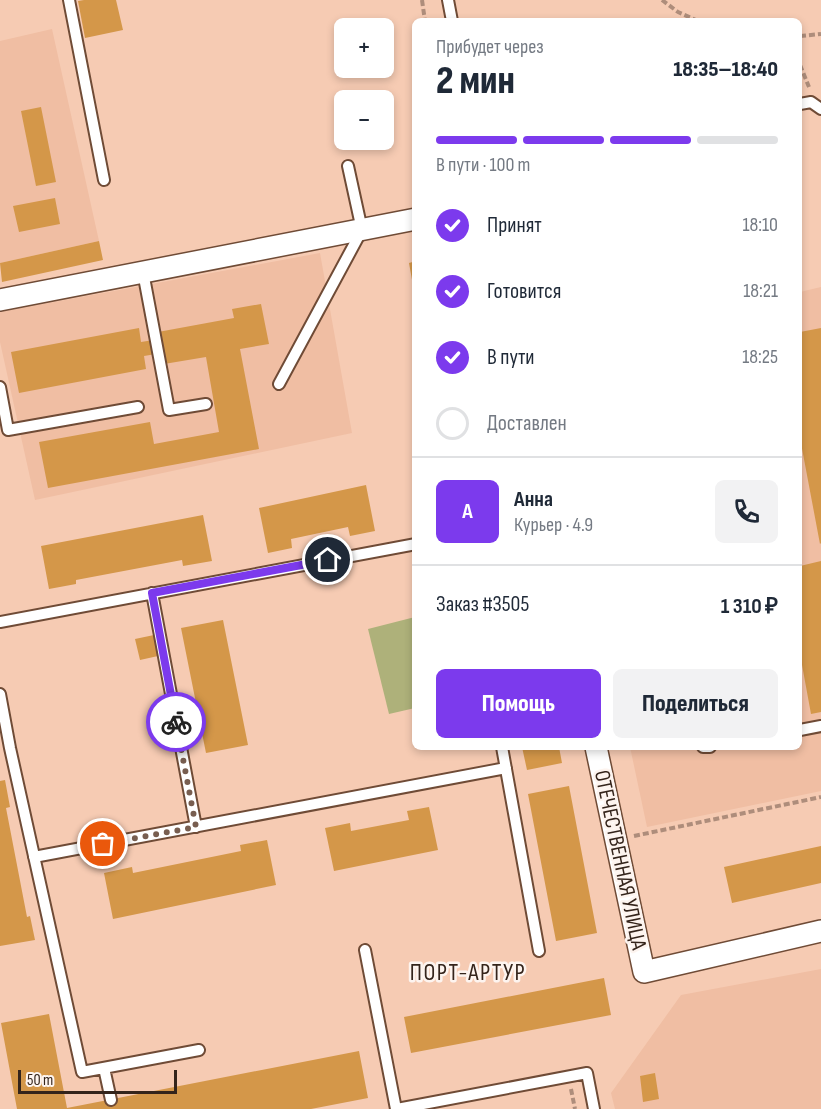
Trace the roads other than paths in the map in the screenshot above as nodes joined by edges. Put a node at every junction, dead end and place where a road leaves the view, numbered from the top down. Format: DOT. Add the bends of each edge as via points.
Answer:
graph roads {
  1 [pos="69,0"];
  2 [pos="448,0"];
  3 [pos="451,18"];
  4 [pos="802,104"];
  5 [pos="821,109"];
  6 [pos="348,166"];
  7 [pos="104,180"];
  8 [pos="412,220"];
  9 [pos="362,230"];
  10 [pos="143,272"];
  11 [pos="0,300"];
  12 [pos="279,384"];
  13 [pos="0,387"];
  14 [pos="207,404"];
  15 [pos="138,406"];
  16 [pos="412,545"];
  17 [pos="152,593"];
  18 [pos="0,622"];
  19 [pos="0,694"];
  20 [pos="821,726"];
  21 [pos="802,730"];
  22 [pos="5,749"];
  23 [pos="503,750"];
  24 [pos="597,750"];
  25 [pos="506,768"];
  26 [pos="196,827"];
  27 [pos="34,857"];
  28 [pos="821,931"];
  29 [pos="365,950"];
  30 [pos="539,951"];
  31 [pos="199,1050"];
  32 [pos="104,1068"];
  33 [pos="111,1100"];
  34 [pos="396,1109"];
  35 [pos="594,1109"];
  1 -- 7 [label="lane"];
  2 -- 3 [label="lane"];
  4 -- 5 [label="lane" via="811,102"];
  6 -- 9 [label="lane"];
  8 -- 9 [label="street"];
  9 -- 10 [label="street"];
  9 -- 12 [label="lane"];
  10 -- 11 [label="street"];
  10 -- 14 [label="lane" via="169,410"];
  13 -- 15 [label="lane" via="8,430"];
  16 -- 17 [label="lane"];
  17 -- 18 [label="lane"];
  17 -- 26 [label="lane"];
  19 -- 22 [label="lane"];
  20 -- 21 [label="lane"];
  22 -- 27 [label="lane"];
  23 -- 25 [label="lane"];
  24 -- 28 [label="street, ОТЕЧЕСТВЕННАЯ УЛИЦА" via="644,972"];
  25 -- 26 [label="lane"];
  25 -- 30 [label="lane"];
  26 -- 27 [label="lane"];
  27 -- 32 [label="lane" via="82,1072"];
  29 -- 34 [label="lane"];
  31 -- 32 [label="lane"];
  32 -- 33 [label="lane"];
  34 -- 35 [label="lane" via="587,1074"];
}
